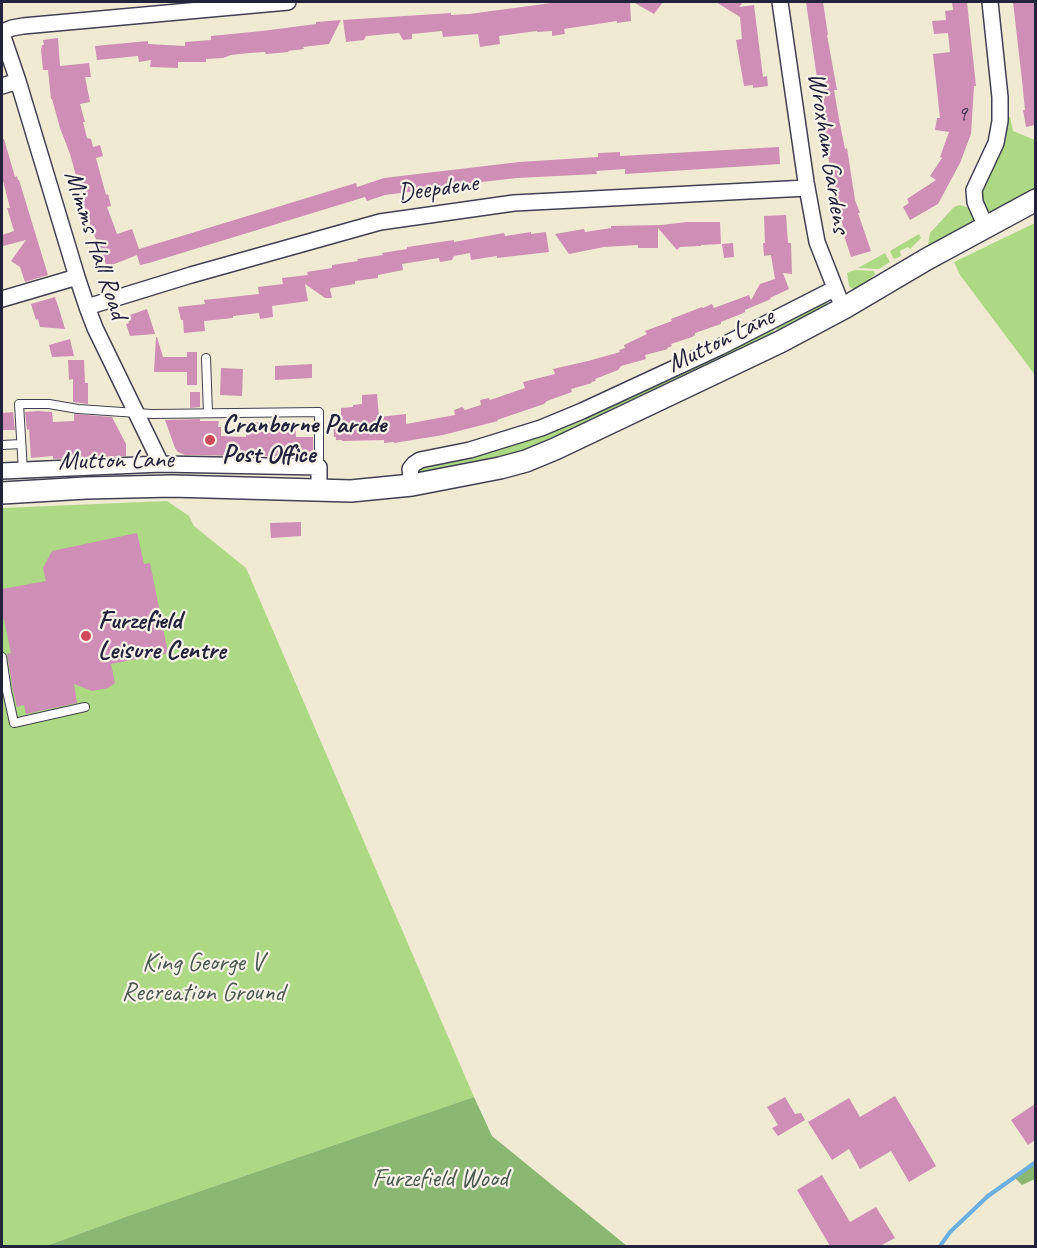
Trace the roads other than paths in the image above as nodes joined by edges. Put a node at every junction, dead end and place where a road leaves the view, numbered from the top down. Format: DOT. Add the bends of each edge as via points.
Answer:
graph roads {
  1 [pos="288,2"];
  2 [pos="780,2"];
  3 [pos="990,2"];
  4 [pos="2,33"];
  5 [pos="18,81"];
  6 [pos="2,86"];
  7 [pos="807,188"];
  8 [pos="1035,200"];
  9 [pos="986,227"];
  10 [pos="77,277"];
  11 [pos="834,289"];
  12 [pos="2,299"];
  13 [pos="87,307"];
  14 [pos="844,308"];
  15 [pos="206,358"];
  16 [pos="136,413"];
  17 [pos="208,413"];
  18 [pos="21,444"];
  19 [pos="2,445"];
  20 [pos="161,464"];
  21 [pos="319,467"];
  22 [pos="2,471"];
  23 [pos="23,471"];
  24 [pos="412,485"];
  25 [pos="319,491"];
  26 [pos="2,493"];
  27 [pos="2,657"];
  28 [pos="85,707"];
  1 -- 4 [label="street" via="23,26"];
  2 -- 7 [label="street, Wroxham Gardens"];
  3 -- 9 [label="street" via="1000,121 996,143 974,190"];
  4 -- 5 [label="street, Mimms Hall Road"];
  5 -- 6 [label="street"];
  5 -- 10 [label="street, Mimms Hall Road"];
  7 -- 11 [label="street, Wroxham Gardens" via="817,242"];
  7 -- 13 [label="street, Deepdene" via="514,203 380,222"];
  8 -- 9 [label="main road, Mutton Lane"];
  9 -- 14 [label="main road, Mutton Lane"];
  10 -- 12 [label="street"];
  10 -- 13 [label="street, Mimms Hall Road"];
  11 -- 14 [label="street, Wroxham Gardens"];
  11 -- 24 [label="street, Mutton Lane" via="720,347 541,428 470,450 420,460 410,469"];
  13 -- 16 [label="street, Mimms Hall Road"];
  14 -- 24 [label="main road, Mutton Lane" via="770,348 555,449 500,468"];
  15 -- 17 [label="lane"];
  16 -- 17 [label="lane"];
  16 -- 18 [label="lane" via="19,404"];
  16 -- 20 [label="street, Mimms Hall Road"];
  17 -- 21 [label="lane" via="319,412"];
  18 -- 19 [label="lane"];
  18 -- 23 [label="lane"];
  20 -- 21 [label="street"];
  20 -- 23 [label="street"];
  21 -- 25 [label="street"];
  22 -- 23 [label="street"];
  24 -- 25 [label="main road, Mutton Lane"];
  25 -- 26 [label="main road, Mutton Lane" via="172,486"];
  27 -- 28 [label="lane" via="14,723"];
}
